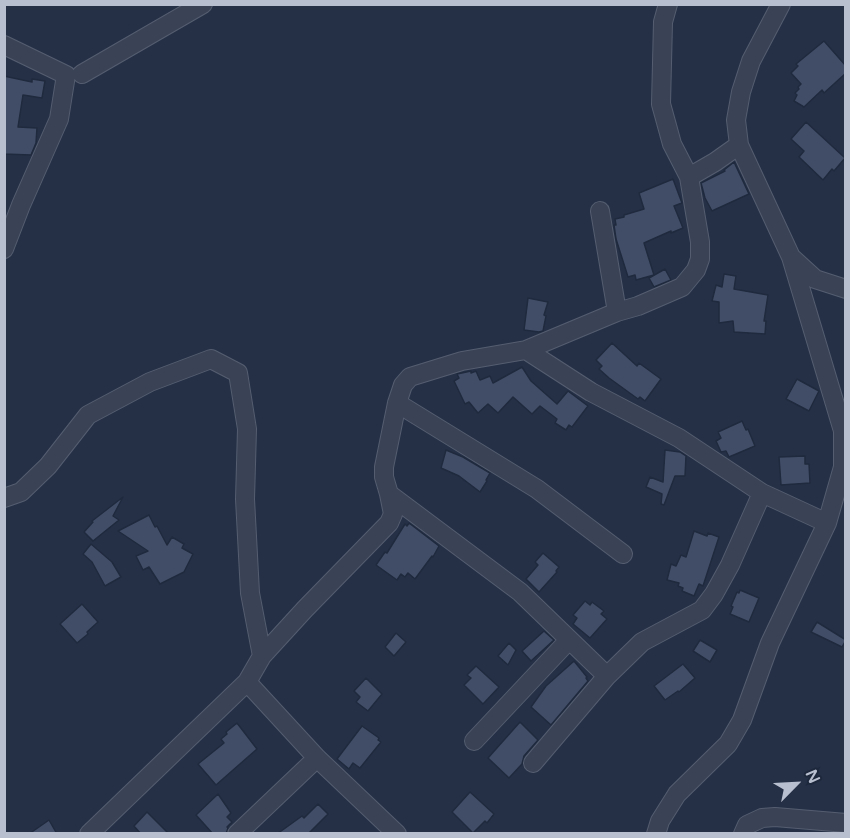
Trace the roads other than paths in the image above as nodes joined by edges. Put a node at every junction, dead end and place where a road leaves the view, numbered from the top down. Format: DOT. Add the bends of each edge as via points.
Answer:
graph roads {
  1 [pos="203,4"];
  2 [pos="668,4"];
  3 [pos="780,4"];
  4 [pos="4,45"];
  5 [pos="82,74"];
  6 [pos="739,145"];
  7 [pos="689,177"];
  8 [pos="13,201"];
  9 [pos="600,211"];
  10 [pos="4,249"];
  11 [pos="791,257"];
  12 [pos="846,289"];
  13 [pos="617,312"];
  14 [pos="526,351"];
  15 [pos="398,403"];
  16 [pos="762,493"];
  17 [pos="389,494"];
  18 [pos="4,498"];
  19 [pos="827,523"];
  20 [pos="623,554"];
  21 [pos="569,640"];
  22 [pos="262,656"];
  23 [pos="607,676"];
  24 [pos="247,682"];
  25 [pos="474,741"];
  26 [pos="317,758"];
  27 [pos="533,763"];
  28 [pos="846,823"];
  29 [pos="823,827"];
  30 [pos="395,833"];
  31 [pos="89,834"];
  32 [pos="237,834"];
  33 [pos="656,834"];
  34 [pos="743,834"];
  1 -- 5 [label="street"];
  2 -- 7 [label="street" via="663,22 661,104 672,144"];
  3 -- 6 [label="street" via="751,61 741,92 736,120"];
  4 -- 8 [label="street" via="66,75 59,119"];
  6 -- 7 [label="street"];
  6 -- 11 [label="street"];
  7 -- 13 [label="street" via="700,242 696,270 682,287"];
  8 -- 10 [label="street"];
  9 -- 13 [label="street"];
  11 -- 12 [label="street" via="815,279"];
  11 -- 19 [label="street" via="843,430 843,467"];
  13 -- 14 [label="street"];
  14 -- 15 [label="street" via="462,361 410,377 403,385"];
  14 -- 16 [label="street" via="591,392 679,438"];
  15 -- 17 [label="street" via="384,467"];
  15 -- 20 [label="street" via="537,489"];
  16 -- 19 [label="street"];
  16 -- 23 [label="street" via="730,565 702,610 642,642"];
  17 -- 21 [label="street" via="520,592"];
  17 -- 22 [label="street" via="393,514 389,523"];
  18 -- 22 [label="street" via="21,492 48,466 88,415 150,382 211,359 238,373 247,429 245,499 250,593"];
  19 -- 33 [label="street" via="770,643 742,720 728,744 677,794"];
  21 -- 23 [label="street"];
  21 -- 25 [label="street"];
  22 -- 24 [label="street"];
  23 -- 27 [label="street"];
  24 -- 26 [label="street"];
  24 -- 31 [label="street"];
  26 -- 30 [label="street"];
  26 -- 32 [label="street"];
  28 -- 29 [label="street"];
  29 -- 34 [label="street" via="762,818 747,825"];
}
